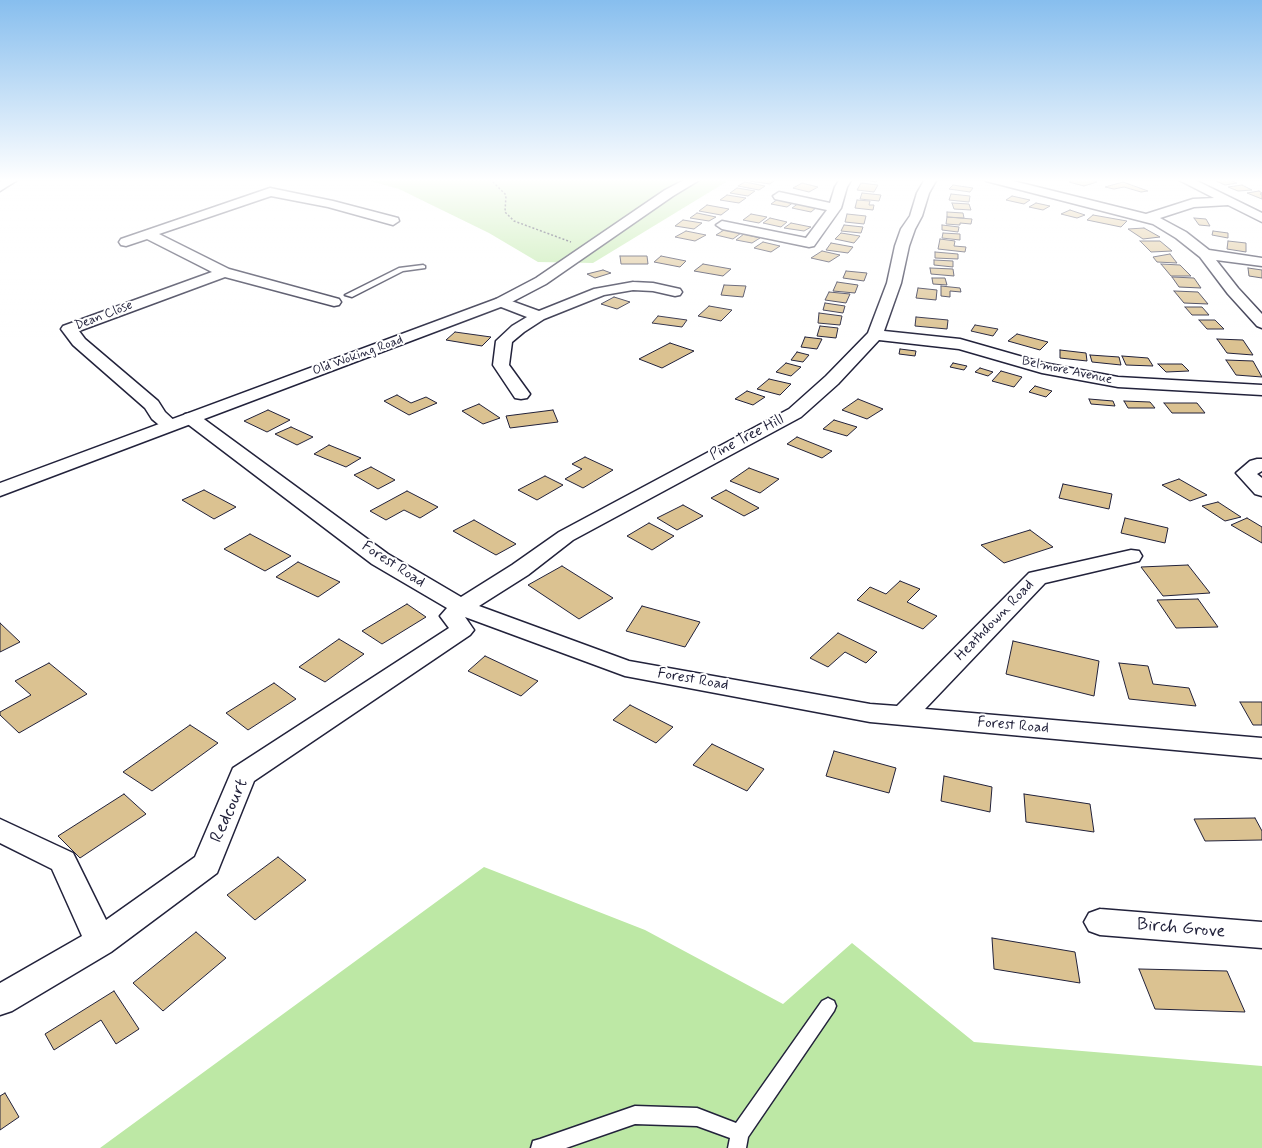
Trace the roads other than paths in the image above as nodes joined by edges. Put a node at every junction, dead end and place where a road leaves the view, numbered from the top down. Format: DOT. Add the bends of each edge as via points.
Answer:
graph roads {
  1 [pos="152,233"];
  2 [pos="611,233"];
  3 [pos="759,233"];
  4 [pos="817,233"];
  5 [pos="907,233"];
  6 [pos="1178,233"];
  7 [pos="148,234"];
  8 [pos="126,242"];
  9 [pos="1205,254"];
  10 [pos="1262,262"];
  11 [pos="423,267"];
  12 [pos="224,272"];
  13 [pos="675,292"];
  14 [pos="349,295"];
  15 [pos="501,302"];
  16 [pos="539,316"];
  17 [pos="1262,323"];
  18 [pos="875,335"];
  19 [pos="1262,390"];
  20 [pos="521,394"];
  21 [pos="180,422"];
  22 [pos="1262,465"];
  23 [pos="0,490"];
  24 [pos="1262,490"];
  25 [pos="1131,556"];
  26 [pos="461,607"];
  27 [pos="903,716"];
  28 [pos="1262,748"];
  29 [pos="0,830"];
  30 [pos="1100,922"];
  31 [pos="1262,935"];
  32 [pos="100,942"];
  33 [pos="0,1000"];
  34 [pos="828,1006"];
  35 [pos="739,1140"];
  36 [pos="540,1148"];
  1 -- 7 [label="street"];
  2 -- 15 [label="street, Old Woking Road" via="541,281"];
  3 -- 4 [label="street" via="809,243"];
  5 -- 18 [label="street, Pine Tree Hill" via="894,282"];
  6 -- 9 [label="street"];
  7 -- 8 [label="street"];
  7 -- 12 [label="street"];
  9 -- 10 [label="street"];
  9 -- 17 [label="street"];
  11 -- 14 [label="lane" via="401,269"];
  12 -- 14 [label="street" via="328,305"];
  12 -- 21 [label="street, Dean Close" via="69,329 79,342 152,404 158,415"];
  13 -- 16 [label="street" via="653,287 616,288 599,292"];
  15 -- 16 [label="street"];
  15 -- 21 [label="street, Old Woking Road"];
  16 -- 20 [label="street" via="504,341 501,365"];
  18 -- 19 [label="street, Belmore Avenue" via="960,344 1042,368 1118,382"];
  18 -- 26 [label="street, Pine Tree Hill" via="832,380 795,413 572,532 520,570"];
  21 -- 23 [label="street, Old Woking Road"];
  21 -- 26 [label="street, Forest Road" via="380,559"];
  22 -- 24 [label="street" via="1257,465 1246,473"];
  25 -- 27 [label="street, Heathdown Road" via="1037,578"];
  26 -- 27 [label="street, Forest Road" via="626,668 870,713"];
  26 -- 32 [label="street, Redcourt" via="452,616 462,630 243,775 207,865"];
  27 -- 28 [label="street, Forest Road"];
  29 -- 32 [label="street" via="63,861"];
  30 -- 31 [label="street, Birch Grove"];
  32 -- 33 [label="street, Redcourt"];
  34 -- 35 [label="lane"];
  35 -- 36 [label="lane" via="697,1117 635,1115"];
}
